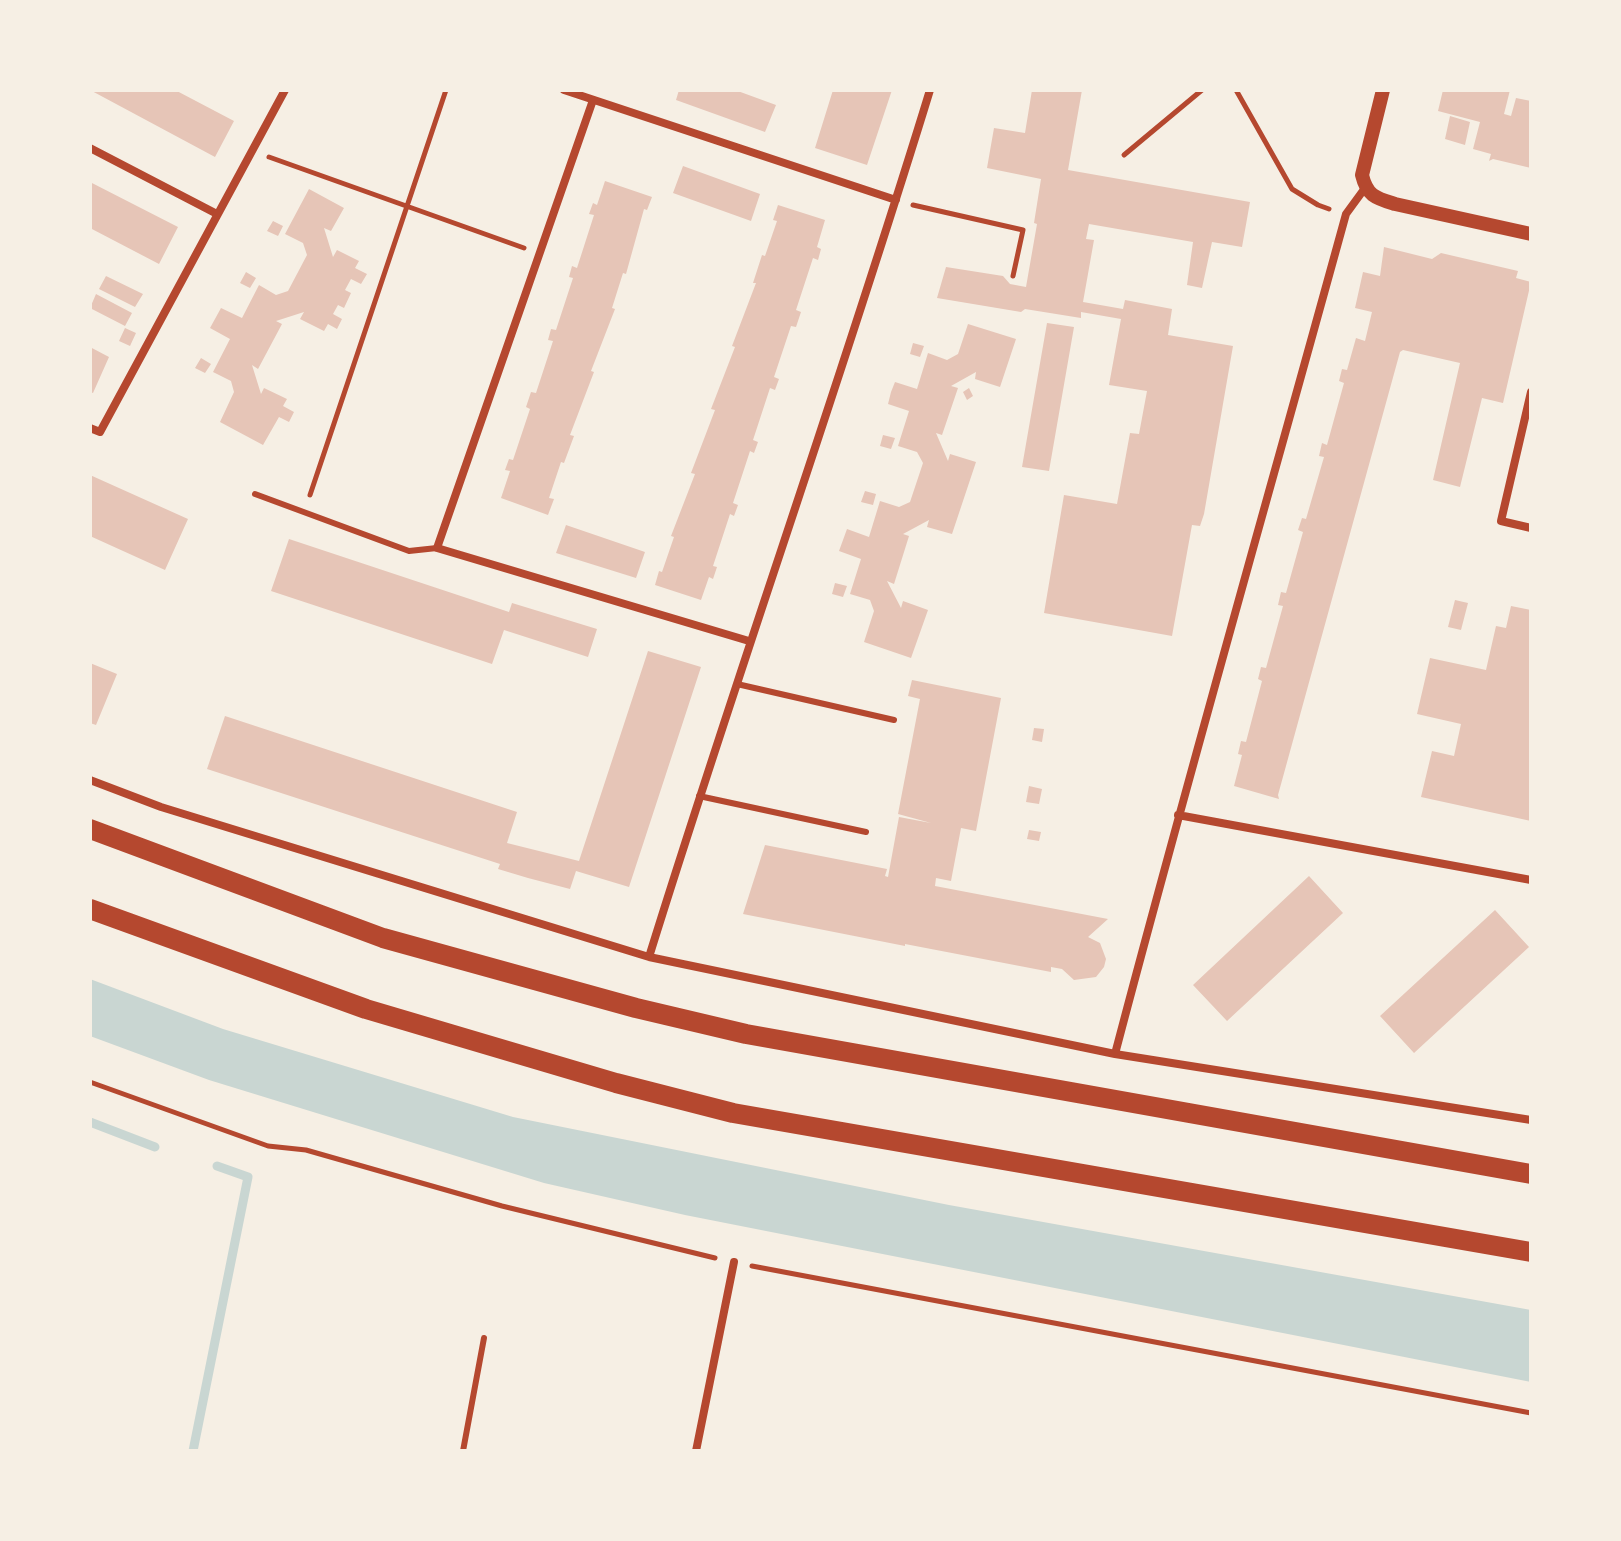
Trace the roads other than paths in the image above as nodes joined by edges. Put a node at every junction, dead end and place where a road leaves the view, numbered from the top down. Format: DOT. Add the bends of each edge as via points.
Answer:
graph roads {
  1 [pos="285,90"];
  2 [pos="564,90"];
  3 [pos="930,90"];
  4 [pos="1383,90"];
  5 [pos="593,100"];
  6 [pos="90,148"];
  7 [pos="1365,188"];
  8 [pos="896,200"];
  9 [pos="217,214"];
  10 [pos="1531,234"];
  11 [pos="1531,392"];
  12 [pos="90,428"];
  13 [pos="255,494"];
  14 [pos="1531,528"];
  15 [pos="437,548"];
  16 [pos="749,641"];
  17 [pos="737,684"];
  18 [pos="894,720"];
  19 [pos="90,780"];
  20 [pos="699,796"];
  21 [pos="1178,815"];
  22 [pos="90,829"];
  23 [pos="866,832"];
  24 [pos="1531,880"];
  25 [pos="90,909"];
  26 [pos="649,957"];
  27 [pos="1115,1054"];
  28 [pos="1531,1120"];
  29 [pos="1531,1174"];
  30 [pos="1531,1252"];
  31 [pos="734,1262"];
  32 [pos="484,1338"];
  33 [pos="463,1451"];
  34 [pos="696,1451"];
  1 -- 9 [label="street"];
  2 -- 5 [label="street"];
  3 -- 8 [label="street"];
  4 -- 7 [label="street" via="1362,175"];
  5 -- 8 [label="street"];
  5 -- 15 [label="street"];
  6 -- 9 [label="street"];
  7 -- 10 [label="street" via="1395,204"];
  7 -- 21 [label="street" via="1346,214"];
  8 -- 16 [label="street"];
  9 -- 12 [label="street" via="100,432"];
  11 -- 14 [label="street" via="1501,521"];
  13 -- 15 [label="lane" via="409,551"];
  15 -- 16 [label="street"];
  16 -- 17 [label="street"];
  17 -- 18 [label="lane"];
  17 -- 20 [label="street"];
  19 -- 26 [label="street" via="161,807"];
  20 -- 23 [label="lane"];
  20 -- 26 [label="street"];
  21 -- 24 [label="street"];
  21 -- 27 [label="street"];
  22 -- 29 [label="main road" via="383,938 636,1008 746,1034"];
  25 -- 30 [label="main road" via="366,1009 733,1113"];
  26 -- 27 [label="street"];
  27 -- 28 [label="street"];
  31 -- 34 [label="street"];
  32 -- 33 [label="lane"];
}
